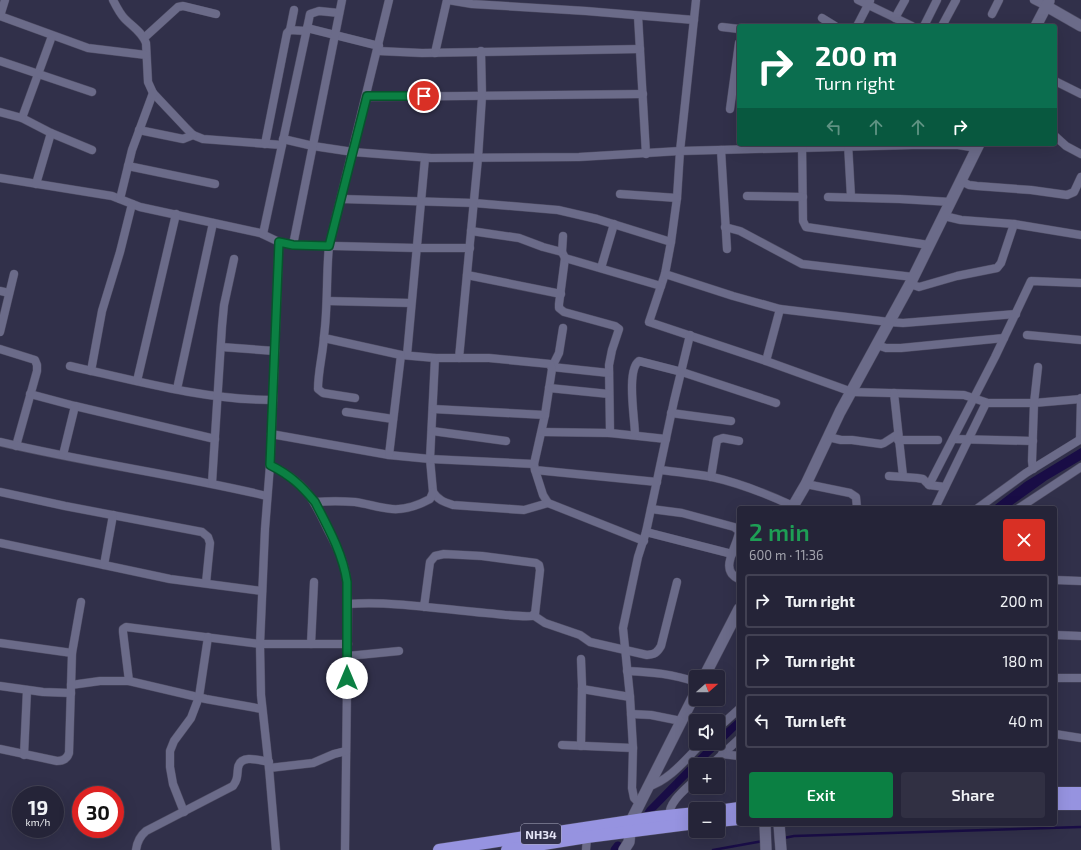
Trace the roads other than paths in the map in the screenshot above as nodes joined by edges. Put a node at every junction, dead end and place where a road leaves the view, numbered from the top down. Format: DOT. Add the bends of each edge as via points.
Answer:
graph roads {
  1 [pos="5,0"];
  2 [pos="113,0"];
  3 [pos="342,0"];
  4 [pos="390,0"];
  5 [pos="447,0"];
  6 [pos="696,0"];
  7 [pos="858,0"];
  8 [pos="905,0"];
  9 [pos="937,0"];
  10 [pos="956,0"];
  11 [pos="999,0"];
  12 [pos="1034,0"];
  13 [pos="869,2"];
  14 [pos="1048,3"];
  15 [pos="532,4"];
  16 [pos="294,10"];
  17 [pos="339,13"];
  18 [pos="216,14"];
  19 [pos="992,14"];
  20 [pos="0,16"];
  21 [pos="638,16"];
  22 [pos="822,18"];
  23 [pos="896,18"];
  24 [pos="694,20"];
  25 [pos="832,24"];
  26 [pos="858,24"];
  27 [pos="908,24"];
  28 [pos="925,24"];
  29 [pos="943,24"];
  30 [pos="1037,24"];
  31 [pos="1081,26"];
  32 [pos="722,27"];
  33 [pos="737,29"];
  34 [pos="290,30"];
  35 [pos="306,30"];
  36 [pos="334,35"];
  37 [pos="52,36"];
  38 [pos="144,38"];
  39 [pos="378,48"];
  40 [pos="640,49"];
  41 [pos="435,52"];
  42 [pos="481,52"];
  43 [pos="146,55"];
  44 [pos="0,62"];
  45 [pos="737,72"];
  46 [pos="38,75"];
  47 [pos="1057,82"];
  48 [pos="736,87"];
  49 [pos="92,92"];
  50 [pos="153,93"];
  51 [pos="643,94"];
  52 [pos="1081,94"];
  53 [pos="367,96"];
  54 [pos="482,96"];
  55 [pos="730,109"];
  56 [pos="0,112"];
  57 [pos="22,118"];
  58 [pos="139,130"];
  59 [pos="51,133"];
  60 [pos="193,135"];
  61 [pos="1057,138"];
  62 [pos="283,142"];
  63 [pos="265,144"];
  64 [pos="313,146"];
  65 [pos="802,146"];
  66 [pos="848,146"];
  67 [pos="978,146"];
  68 [pos="92,150"];
  69 [pos="721,150"];
  70 [pos="680,151"];
  71 [pos="353,152"];
  72 [pos="646,154"];
  73 [pos="1081,154"];
  74 [pos="425,158"];
  75 [pos="478,158"];
  76 [pos="128,166"];
  77 [pos="1081,177"];
  78 [pos="0,178"];
  79 [pos="961,181"];
  80 [pos="36,184"];
  81 [pos="215,184"];
  82 [pos="620,194"];
  83 [pos="747,196"];
  84 [pos="803,197"];
  85 [pos="828,197"];
  86 [pos="851,197"];
  87 [pos="677,198"];
  88 [pos="120,199"];
  89 [pos="342,199"];
  90 [pos="421,202"];
  91 [pos="951,202"];
  92 [pos="474,203"];
  93 [pos="132,204"];
  94 [pos="176,214"];
  95 [pos="944,216"];
  96 [pos="213,223"];
  97 [pos="614,224"];
  98 [pos="1014,224"];
  99 [pos="725,227"];
  100 [pos="472,231"];
  101 [pos="263,234"];
  102 [pos="563,236"];
  103 [pos="1081,236"];
  104 [pos="279,242"];
  105 [pos="671,242"];
  106 [pos="293,245"];
  107 [pos="929,245"];
  108 [pos="329,246"];
  109 [pos="417,248"];
  110 [pos="470,248"];
  111 [pos="727,249"];
  112 [pos="563,255"];
  113 [pos="234,259"];
  114 [pos="601,268"];
  115 [pos="14,274"];
  116 [pos="665,274"];
  117 [pos="467,275"];
  118 [pos="911,281"];
  119 [pos="1081,283"];
  120 [pos="661,286"];
  121 [pos="0,291"];
  122 [pos="9,293"];
  123 [pos="561,294"];
  124 [pos="327,301"];
  125 [pos="412,303"];
  126 [pos="780,309"];
  127 [pos="1016,314"];
  128 [pos="889,322"];
  129 [pos="563,328"];
  130 [pos="0,332"];
  131 [pos="690,335"];
  132 [pos="1027,335"];
  133 [pos="324,338"];
  134 [pos="1004,338"];
  135 [pos="1081,340"];
  136 [pos="877,345"];
  137 [pos="221,347"];
  138 [pos="0,349"];
  139 [pos="274,351"];
  140 [pos="404,355"];
  141 [pos="435,358"];
  142 [pos="459,358"];
  143 [pos="766,361"];
  144 [pos="70,366"];
  145 [pos="552,367"];
  146 [pos="1038,367"];
  147 [pos="91,371"];
  148 [pos="682,372"];
  149 [pos="609,373"];
  150 [pos="137,381"];
  151 [pos="549,388"];
  152 [pos="177,389"];
  153 [pos="852,392"];
  154 [pos="894,393"];
  155 [pos="30,394"];
  156 [pos="609,394"];
  157 [pos="218,396"];
  158 [pos="355,398"];
  159 [pos="974,398"];
  160 [pos="1081,398"];
  161 [pos="273,400"];
  162 [pos="776,403"];
  163 [pos="986,403"];
  164 [pos="1034,403"];
  165 [pos="75,406"];
  166 [pos="433,409"];
  167 [pos="346,412"];
  168 [pos="671,413"];
  169 [pos="545,415"];
  170 [pos="393,420"];
  171 [pos="731,421"];
  172 [pos="432,431"];
  173 [pos="542,432"];
  174 [pos="610,433"];
  175 [pos="271,434"];
  176 [pos="635,435"];
  177 [pos="828,437"];
  178 [pos="898,437"];
  179 [pos="215,439"];
  180 [pos="666,439"];
  181 [pos="953,439"];
  182 [pos="938,440"];
  183 [pos="968,440"];
  184 [pos="1080,440"];
  185 [pos="506,441"];
  186 [pos="739,441"];
  187 [pos="1033,441"];
  188 [pos="0,442"];
  189 [pos="16,446"];
  190 [pos="63,455"];
  191 [pos="389,455"];
  192 [pos="430,459"];
  193 [pos="270,465"];
  194 [pos="535,467"];
  195 [pos="1081,467"];
  196 [pos="1033,469"];
  197 [pos="660,470"];
  198 [pos="889,476"];
  199 [pos="903,476"];
  200 [pos="711,477"];
  201 [pos="657,482"];
  202 [pos="212,483"];
  203 [pos="806,484"];
  204 [pos="931,485"];
  205 [pos="944,487"];
  206 [pos="0,492"];
  207 [pos="433,492"];
  208 [pos="267,496"];
  209 [pos="315,502"];
  210 [pos="548,503"];
  211 [pos="791,506"];
  212 [pos="794,506"];
  213 [pos="857,506"];
  214 [pos="936,506"];
  215 [pos="981,506"];
  216 [pos="1023,506"];
  217 [pos="651,509"];
  218 [pos="113,515"];
  219 [pos="737,530"];
  220 [pos="646,532"];
  221 [pos="737,540"];
  222 [pos="644,541"];
  223 [pos="0,543"];
  224 [pos="732,554"];
  225 [pos="104,565"];
  226 [pos="737,578"];
  227 [pos="1057,580"];
  228 [pos="1081,580"];
  229 [pos="314,582"];
  230 [pos="677,582"];
  231 [pos="206,583"];
  232 [pos="262,591"];
  233 [pos="81,602"];
  234 [pos="348,604"];
  235 [pos="424,607"];
  236 [pos="737,613"];
  237 [pos="533,615"];
  238 [pos="1057,635"];
  239 [pos="1081,636"];
  240 [pos="208,637"];
  241 [pos="0,643"];
  242 [pos="260,644"];
  243 [pos="311,644"];
  244 [pos="348,644"];
  245 [pos="399,651"];
  246 [pos="625,651"];
  247 [pos="72,654"];
  248 [pos="348,656"];
  249 [pos="581,659"];
  250 [pos="708,670"];
  251 [pos="627,671"];
  252 [pos="1057,678"];
  253 [pos="1081,678"];
  254 [pos="689,679"];
  255 [pos="129,682"];
  256 [pos="0,686"];
  257 [pos="71,689"];
  258 [pos="27,690"];
  259 [pos="582,690"];
  260 [pos="199,697"];
  261 [pos="630,697"];
  262 [pos="689,706"];
  263 [pos="262,709"];
  264 [pos="737,711"];
  265 [pos="631,714"];
  266 [pos="681,721"];
  267 [pos="725,722"];
  268 [pos="1057,734"];
  269 [pos="1081,738"];
  270 [pos="737,741"];
  271 [pos="562,745"];
  272 [pos="581,746"];
  273 [pos="633,748"];
  274 [pos="0,749"];
  275 [pos="695,750"];
  276 [pos="346,751"];
  277 [pos="722,754"];
  278 [pos="24,755"];
  279 [pos="737,756"];
  280 [pos="718,758"];
  281 [pos="269,765"];
  282 [pos="689,786"];
  283 [pos="647,787"];
  284 [pos="1057,793"];
  285 [pos="1081,793"];
  286 [pos="639,803"];
  287 [pos="1057,804"];
  288 [pos="1081,804"];
  289 [pos="737,808"];
  290 [pos="725,809"];
  291 [pos="184,812"];
  292 [pos="689,814"];
  293 [pos="737,819"];
  294 [pos="662,820"];
  295 [pos="725,820"];
  296 [pos="689,822"];
  297 [pos="631,826"];
  298 [pos="779,827"];
  299 [pos="765,828"];
  300 [pos="587,837"];
  301 [pos="782,847"];
  302 [pos="136,850"];
  303 [pos="276,850"];
  304 [pos="345,850"];
  305 [pos="438,850"];
  306 [pos="507,850"];
  307 [pos="586,850"];
  308 [pos="624,850"];
  309 [pos="766,850"];
  1 -- 20 [label="street"];
  2 -- 38 [label="street" via="124,18"];
  3 -- 17 [label="street"];
  4 -- 39 [label="street"];
  5 -- 15 [label="street" via="472,4"];
  5 -- 41 [label="street"];
  6 -- 24 [label="street"];
  7 -- 13 [label="street"];
  8 -- 23 [label="street"];
  9 -- 28 [label="street"];
  10 -- 29 [label="street"];
  11 -- 19 [label="street"];
  12 -- 14 [label="street"];
  13 -- 23 [label="street"];
  13 -- 26 [label="street"];
  14 -- 30 [label="street"];
  14 -- 31 [label="street"];
  15 -- 21 [label="street"];
  16 -- 34 [label="street"];
  17 -- 35 [label="street" via="319,11 310,14"];
  17 -- 36 [label="street"];
  18 -- 38 [label="street" via="178,7"];
  20 -- 37 [label="street"];
  21 -- 24 [label="street"];
  21 -- 40 [label="street"];
  22 -- 25 [label="street"];
  23 -- 27 [label="street"];
  24 -- 70 [label="street"];
  32 -- 33 [label="street"];
  34 -- 35 [label="street"];
  34 -- 63 [label="street" via="286,36"];
  35 -- 36 [label="street"];
  35 -- 62 [label="street"];
  36 -- 39 [label="street"];
  36 -- 64 [label="street"];
  37 -- 43 [label="street" via="88,48"];
  37 -- 46 [label="street"];
  38 -- 43 [label="street"];
  39 -- 41 [label="street"];
  39 -- 53 [label="street"];
  40 -- 42 [label="street"];
  40 -- 51 [label="street"];
  41 -- 42 [label="street"];
  42 -- 54 [label="street"];
  43 -- 50 [label="street" via="148,82"];
  44 -- 46 [label="street"];
  45 -- 48 [label="street"];
  46 -- 49 [label="street"];
  46 -- 57 [label="street"];
  47 -- 52 [label="street"];
  48 -- 55 [label="street"];
  50 -- 58 [label="street"];
  50 -- 60 [label="street"];
  51 -- 54 [label="street"];
  51 -- 72 [label="street"];
  53 -- 54 [label="street"];
  53 -- 71 [label="street"];
  54 -- 75 [label="street"];
  56 -- 57 [label="street"];
  57 -- 59 [label="street"];
  58 -- 60 [label="street" via="183,139"];
  58 -- 76 [label="street"];
  59 -- 68 [label="street"];
  59 -- 80 [label="street"];
  60 -- 63 [label="street" via="203,139"];
  61 -- 73 [label="street"];
  62 -- 63 [label="street"];
  62 -- 64 [label="street"];
  62 -- 101 [label="street"];
  64 -- 71 [label="street"];
  64 -- 106 [label="street"];
  65 -- 66 [label="street"];
  65 -- 69 [label="street"];
  65 -- 84 [label="street"];
  66 -- 86 [label="street"];
  67 -- 79 [label="street"];
  69 -- 70 [label="street"];
  69 -- 99 [label="street"];
  70 -- 72 [label="street"];
  70 -- 87 [label="street"];
  71 -- 74 [label="street"];
  71 -- 89 [label="street"];
  72 -- 75 [label="street"];
  74 -- 75 [label="street"];
  74 -- 90 [label="street"];
  75 -- 92 [label="street"];
  76 -- 81 [label="street"];
  76 -- 88 [label="street"];
  77 -- 79 [label="street" via="1074,192 1067,195 969,185"];
  78 -- 80 [label="street"];
  79 -- 91 [label="street"];
  80 -- 88 [label="street"];
  82 -- 87 [label="street"];
  83 -- 84 [label="street"];
  84 -- 107 [label="street" via="806,227"];
  85 -- 86 [label="street"];
  86 -- 91 [label="street"];
  87 -- 105 [label="street"];
  88 -- 93 [label="street"];
  89 -- 90 [label="street"];
  89 -- 108 [label="street"];
  90 -- 92 [label="street"];
  90 -- 109 [label="street"];
  91 -- 95 [label="street"];
  92 -- 97 [label="street" via="558,210"];
  92 -- 100 [label="street"];
  93 -- 94 [label="street"];
  93 -- 147 [label="street" via="102,312"];
  94 -- 96 [label="street"];
  94 -- 150 [label="street"];
  95 -- 98 [label="street"];
  95 -- 107 [label="street"];
  96 -- 101 [label="street"];
  96 -- 152 [label="street"];
  97 -- 105 [label="street"];
  97 -- 114 [label="street"];
  98 -- 103 [label="street"];
  98 -- 118 [label="street" via="1001,263 994,270 957,276 919,287"];
  99 -- 111 [label="street"];
  99 -- 118 [label="street" via="740,231 802,264"];
  100 -- 110 [label="street"];
  100 -- 112 [label="street" via="519,238"];
  101 -- 104 [label="street"];
  102 -- 112 [label="street"];
  104 -- 106 [label="street"];
  104 -- 139 [label="street"];
  105 -- 116 [label="street"];
  106 -- 108 [label="street"];
  107 -- 118 [label="street"];
  108 -- 109 [label="street"];
  108 -- 124 [label="street"];
  109 -- 110 [label="street"];
  109 -- 125 [label="street"];
  110 -- 117 [label="street"];
  112 -- 114 [label="street"];
  112 -- 123 [label="street"];
  113 -- 137 [label="street" via="224,305"];
  114 -- 120 [label="street"];
  115 -- 122 [label="street"];
  116 -- 120 [label="street"];
  116 -- 126 [label="street"];
  117 -- 123 [label="street"];
  117 -- 142 [label="street"];
  118 -- 128 [label="street"];
  119 -- 127 [label="street" via="1031,281"];
  120 -- 131 [label="street" via="649,322"];
  121 -- 122 [label="street"];
  122 -- 130 [label="street"];
  123 -- 149 [label="street" via="559,306 562,310 618,328"];
  124 -- 125 [label="street"];
  124 -- 133 [label="street"];
  125 -- 140 [label="street"];
  126 -- 128 [label="street"];
  126 -- 143 [label="street"];
  127 -- 128 [label="street"];
  127 -- 134 [label="street"];
  128 -- 136 [label="street"];
  129 -- 145 [label="street" via="559,353"];
  131 -- 143 [label="street"];
  131 -- 148 [label="street"];
  132 -- 135 [label="street"];
  133 -- 140 [label="street"];
  133 -- 158 [label="street" via="318,389 323,393"];
  134 -- 136 [label="street" via="901,348"];
  134 -- 159 [label="street"];
  136 -- 153 [label="street"];
  137 -- 139 [label="street"];
  137 -- 157 [label="street"];
  138 -- 155 [label="street" via="35,360 37,371"];
  139 -- 161 [label="street"];
  140 -- 141 [label="street"];
  140 -- 170 [label="street"];
  141 -- 142 [label="street"];
  141 -- 166 [label="street"];
  142 -- 145 [label="street" via="545,363"];
  143 -- 153 [label="street"];
  144 -- 147 [label="street"];
  145 -- 149 [label="street"];
  145 -- 151 [label="street"];
  146 -- 164 [label="street"];
  147 -- 150 [label="street"];
  148 -- 162 [label="street"];
  148 -- 168 [label="street"];
  148 -- 176 [label="street" via="641,361 636,363 631,390"];
  149 -- 156 [label="street"];
  150 -- 152 [label="street"];
  151 -- 156 [label="street"];
  151 -- 169 [label="street"];
  152 -- 157 [label="street"];
  153 -- 154 [label="street"];
  153 -- 177 [label="street"];
  154 -- 159 [label="street" via="964,394"];
  154 -- 178 [label="street"];
  155 -- 165 [label="street"];
  155 -- 189 [label="street"];
  156 -- 174 [label="street"];
  157 -- 161 [label="street"];
  157 -- 179 [label="street"];
  159 -- 163 [label="street"];
  159 -- 181 [label="street"];
  160 -- 164 [label="street"];
  160 -- 184 [label="street"];
  161 -- 175 [label="street"];
  163 -- 164 [label="street"];
  163 -- 183 [label="street"];
  164 -- 187 [label="street"];
  165 -- 179 [label="street"];
  165 -- 190 [label="street"];
  166 -- 169 [label="street"];
  166 -- 172 [label="street"];
  167 -- 170 [label="street"];
  168 -- 171 [label="street"];
  168 -- 180 [label="street"];
  169 -- 173 [label="street"];
  170 -- 191 [label="street"];
  172 -- 185 [label="street"];
  172 -- 192 [label="street"];
  173 -- 174 [label="street"];
  173 -- 194 [label="street"];
  174 -- 176 [label="street"];
  175 -- 191 [label="street"];
  175 -- 193 [label="street"];
  176 -- 180 [label="street"];
  177 -- 178 [label="street" via="881,444"];
  177 -- 203 [label="street"];
  178 -- 182 [label="street"];
  178 -- 199 [label="street"];
  179 -- 202 [label="street"];
  180 -- 197 [label="street"];
  181 -- 183 [label="street"];
  181 -- 204 [label="street"];
  183 -- 187 [label="street"];
  183 -- 205 [label="street"];
  184 -- 196 [label="street"];
  186 -- 200 [label="street" via="723,438 717,440"];
  187 -- 196 [label="street"];
  188 -- 189 [label="street"];
  189 -- 190 [label="street"];
  190 -- 202 [label="street"];
  191 -- 192 [label="street"];
  192 -- 194 [label="street"];
  192 -- 207 [label="street"];
  193 -- 208 [label="street"];
  193 -- 209 [label="street" via="294,479"];
  194 -- 201 [label="street"];
  194 -- 210 [label="street"];
  195 -- 216 [label="street"];
  196 -- 215 [label="street"];
  197 -- 200 [label="street"];
  197 -- 201 [label="street"];
  198 -- 199 [label="street"];
  199 -- 204 [label="street" via="920,478"];
  200 -- 211 [label="street" via="759,491"];
  201 -- 217 [label="street"];
  202 -- 208 [label="street"];
  203 -- 212 [label="street"];
  203 -- 213 [label="street" via="850,493 856,498"];
  204 -- 205 [label="street"];
  205 -- 214 [label="street"];
  206 -- 218 [label="street"];
  207 -- 209 [label="street" via="430,499 422,503 398,509 356,502"];
  207 -- 210 [label="street" via="440,500 452,505 524,510"];
  208 -- 232 [label="street"];
  209 -- 234 [label="street" via="345,568"];
  210 -- 222 [label="street"];
  217 -- 219 [label="street" via="682,512"];
  217 -- 220 [label="street"];
  218 -- 225 [label="street"];
  218 -- 231 [label="street" via="202,532 210,543"];
  220 -- 222 [label="street"];
  220 -- 224 [label="street"];
  221 -- 224 [label="street"];
  222 -- 246 [label="street" via="623,628"];
  223 -- 225 [label="street"];
  224 -- 226 [label="street" via="729,571"];
  225 -- 231 [label="street" via="170,579"];
  227 -- 228 [label="street"];
  229 -- 243 [label="street"];
  230 -- 246 [label="street" via="658,652 647,655"];
  231 -- 232 [label="street"];
  232 -- 242 [label="street"];
  233 -- 247 [label="street"];
  234 -- 235 [label="street" via="383,603"];
  234 -- 244 [label="street"];
  235 -- 237 [label="street"];
  235 -- 237 [label="street" via="432,558 439,554 482,556 538,564 540,570"];
  236 -- 250 [label="street"];
  237 -- 246 [label="street" via="545,624 580,635 590,642"];
  238 -- 239 [label="street"];
  240 -- 242 [label="street"];
  240 -- 255 [label="street" via="126,627 123,632"];
  240 -- 260 [label="street"];
  241 -- 247 [label="street"];
  242 -- 243 [label="street"];
  242 -- 263 [label="street"];
  243 -- 244 [label="street"];
  244 -- 248 [label="street"];
  245 -- 248 [label="street"];
  246 -- 251 [label="street"];
  247 -- 257 [label="street"];
  248 -- 276 [label="street"];
  249 -- 259 [label="street"];
  251 -- 254 [label="street" via="660,672"];
  251 -- 261 [label="street"];
  252 -- 253 [label="street"];
  255 -- 257 [label="street" via="100,682"];
  255 -- 260 [label="street"];
  256 -- 258 [label="street"];
  257 -- 258 [label="street" via="60,694"];
  257 -- 278 [label="street" via="67,758 56,761"];
  258 -- 278 [label="street"];
  259 -- 261 [label="street"];
  259 -- 272 [label="street"];
  260 -- 263 [label="street"];
  260 -- 291 [label="street" via="191,718 170,751 173,784"];
  261 -- 265 [label="street"];
  262 -- 266 [label="street"];
  263 -- 281 [label="street"];
  264 -- 267 [label="street"];
  265 -- 266 [label="street"];
  265 -- 273 [label="street"];
  266 -- 283 [label="street"];
  268 -- 269 [label="street"];
  270 -- 277 [label="street"];
  271 -- 272 [label="street"];
  272 -- 273 [label="street"];
  273 -- 286 [label="street" via="632,788 634,798"];
  274 -- 278 [label="street"];
  275 -- 283 [label="street" via="657,784"];
  276 -- 281 [label="street" via="313,763"];
  276 -- 304 [label="street"];
  277 -- 279 [label="street"];
  277 -- 280 [label="street"];
  281 -- 291 [label="street" via="253,759 241,761 237,781 233,786"];
  281 -- 303 [label="street"];
  282 -- 294 [label="street" via="676,799"];
  283 -- 286 [label="street"];
  284 -- 285 [label="highway"];
  286 -- 297 [label="street"];
  287 -- 288 [label="highway"];
  289 -- 290 [label="highway"];
  291 -- 302 [label="street" via="146,831"];
  292 -- 294 [label="highway, NH34"];
  293 -- 295 [label="highway"];
  294 -- 296 [label="highway, NH34"];
  294 -- 297 [label="highway, NH34"];
  297 -- 300 [label="highway, NH34"];
  297 -- 305 [label="highway, NH34"];
  297 -- 308 [label="street" via="629,842"];
  298 -- 301 [label="street"];
  299 -- 309 [label="street"];
  300 -- 306 [label="highway, NH34"];
  300 -- 307 [label="street"];
}
